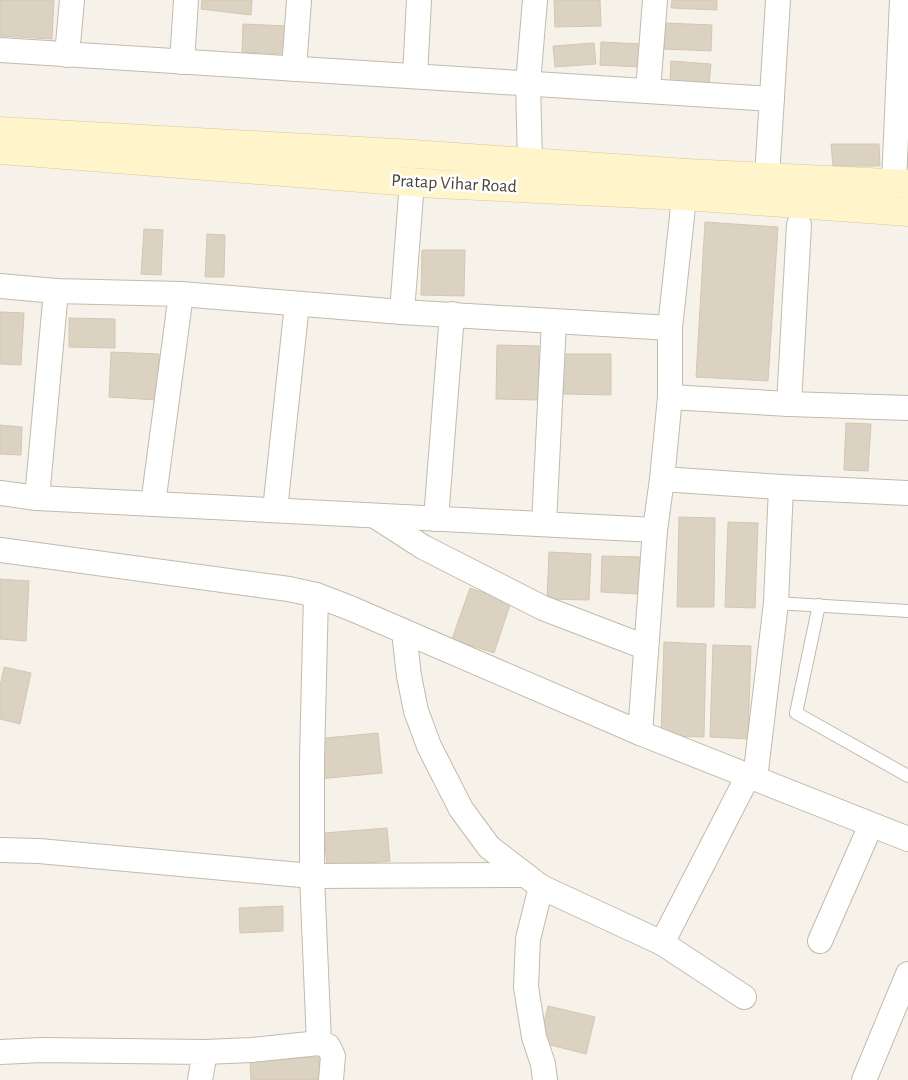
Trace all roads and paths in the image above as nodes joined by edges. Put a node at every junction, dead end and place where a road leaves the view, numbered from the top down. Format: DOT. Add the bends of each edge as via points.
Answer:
graph roads {
  1 [pos="72,0"];
  2 [pos="186,0"];
  3 [pos="299,0"];
  4 [pos="419,0"];
  5 [pos="535,0"];
  6 [pos="655,0"];
  7 [pos="778,0"];
  8 [pos="902,0"];
  9 [pos="0,50"];
  10 [pos="67,55"];
  11 [pos="182,62"];
  12 [pos="294,69"];
  13 [pos="415,76"];
  14 [pos="528,83"];
  15 [pos="648,91"];
  16 [pos="772,99"];
  17 [pos="0,131"];
  18 [pos="0,150"];
  19 [pos="530,163"];
  20 [pos="767,177"];
  21 [pos="412,182"];
  22 [pos="901,184"];
  23 [pos="686,185"];
  24 [pos="908,212"];
  25 [pos="799,224"];
  26 [pos="0,286"];
  27 [pos="56,290"];
  28 [pos="182,294"];
  29 [pos="297,304"];
  30 [pos="402,312"];
  31 [pos="452,314"];
  32 [pos="554,322"];
  33 [pos="670,328"];
  34 [pos="670,397"];
  35 [pos="789,404"];
  36 [pos="908,408"];
  37 [pos="662,479"];
  38 [pos="781,487"];
  39 [pos="0,493"];
  40 [pos="908,493"];
  41 [pos="37,498"];
  42 [pos="152,504"];
  43 [pos="275,510"];
  44 [pos="374,515"];
  45 [pos="436,518"];
  46 [pos="544,524"];
  47 [pos="655,530"];
  48 [pos="0,550"];
  49 [pos="316,595"];
  50 [pos="776,603"];
  51 [pos="819,606"];
  52 [pos="908,610"];
  53 [pos="404,632"];
  54 [pos="645,647"];
  55 [pos="640,733"];
  56 [pos="908,776"];
  57 [pos="752,778"];
  58 [pos="871,825"];
  59 [pos="908,839"];
  60 [pos="0,850"];
  61 [pos="312,876"];
  62 [pos="533,881"];
  63 [pos="820,941"];
  64 [pos="662,943"];
  65 [pos="908,974"];
  66 [pos="744,997"];
  67 [pos="903,1002"];
  68 [pos="319,1043"];
  69 [pos="0,1052"];
  70 [pos="205,1052"];
  71 [pos="200,1080"];
  72 [pos="331,1080"];
  73 [pos="545,1080"];
  74 [pos="864,1080"];
  1 -- 10 [label="street"];
  2 -- 11 [label="street"];
  3 -- 12 [label="street"];
  4 -- 13 [label="street"];
  5 -- 14 [label="street"];
  6 -- 15 [label="street"];
  7 -- 16 [label="street"];
  8 -- 22 [label="street"];
  9 -- 10 [label="street"];
  10 -- 11 [label="street"];
  11 -- 12 [label="street"];
  12 -- 13 [label="street"];
  13 -- 14 [label="street"];
  14 -- 15 [label="street"];
  14 -- 19 [label="street"];
  15 -- 16 [label="street"];
  16 -- 20 [label="street"];
  17 -- 19 [label="street, Pratap Vihar Road"];
  18 -- 21 [label="street, Pratap Vihar Road"];
  19 -- 23 [label="street, Pratap Vihar Road"];
  20 -- 22 [label="street, Pratap Vihar Road"];
  20 -- 23 [label="street, Pratap Vihar Road"];
  21 -- 23 [label="street, Pratap Vihar Road"];
  21 -- 30 [label="street"];
  23 -- 24 [label="street, Pratap Vihar Road"];
  23 -- 33 [label="street"];
  25 -- 35 [label="street"];
  26 -- 27 [label="street"];
  27 -- 28 [label="street"];
  27 -- 41 [label="street"];
  28 -- 29 [label="street"];
  28 -- 42 [label="street"];
  29 -- 30 [label="street"];
  29 -- 43 [label="street"];
  30 -- 31 [label="street"];
  31 -- 32 [label="street"];
  31 -- 45 [label="street"];
  32 -- 33 [label="street"];
  32 -- 46 [label="street"];
  33 -- 34 [label="street"];
  34 -- 35 [label="street"];
  34 -- 37 [label="street"];
  35 -- 36 [label="street"];
  37 -- 38 [label="street"];
  37 -- 47 [label="street"];
  38 -- 40 [label="street"];
  38 -- 50 [label="street"];
  39 -- 41 [label="street"];
  41 -- 42 [label="street"];
  42 -- 43 [label="street"];
  43 -- 44 [label="street"];
  44 -- 45 [label="street"];
  44 -- 54 [label="street" via="423,547 543,608"];
  45 -- 46 [label="street"];
  46 -- 47 [label="street"];
  47 -- 54 [label="street"];
  48 -- 49 [label="street"];
  49 -- 53 [label="street"];
  49 -- 61 [label="street"];
  50 -- 51 [label="lane"];
  50 -- 57 [label="street"];
  51 -- 52 [label="lane"];
  51 -- 56 [label="lane" via="796,713"];
  53 -- 55 [label="street"];
  53 -- 62 [label="street" via="416,711 429,746 461,809 489,848"];
  54 -- 55 [label="street"];
  55 -- 57 [label="street"];
  57 -- 58 [label="street"];
  57 -- 64 [label="street"];
  58 -- 59 [label="street"];
  58 -- 63 [label="street"];
  60 -- 61 [label="street"];
  61 -- 62 [label="street"];
  61 -- 68 [label="street"];
  62 -- 64 [label="street"];
  62 -- 73 [label="street" via="526,986"];
  64 -- 66 [label="street"];
  65 -- 67 [label="street"];
  67 -- 74 [label="street"];
  68 -- 70 [label="street"];
  68 -- 72 [label="street" via="328,1046 333,1056"];
  69 -- 70 [label="street"];
  70 -- 71 [label="street"];
}
